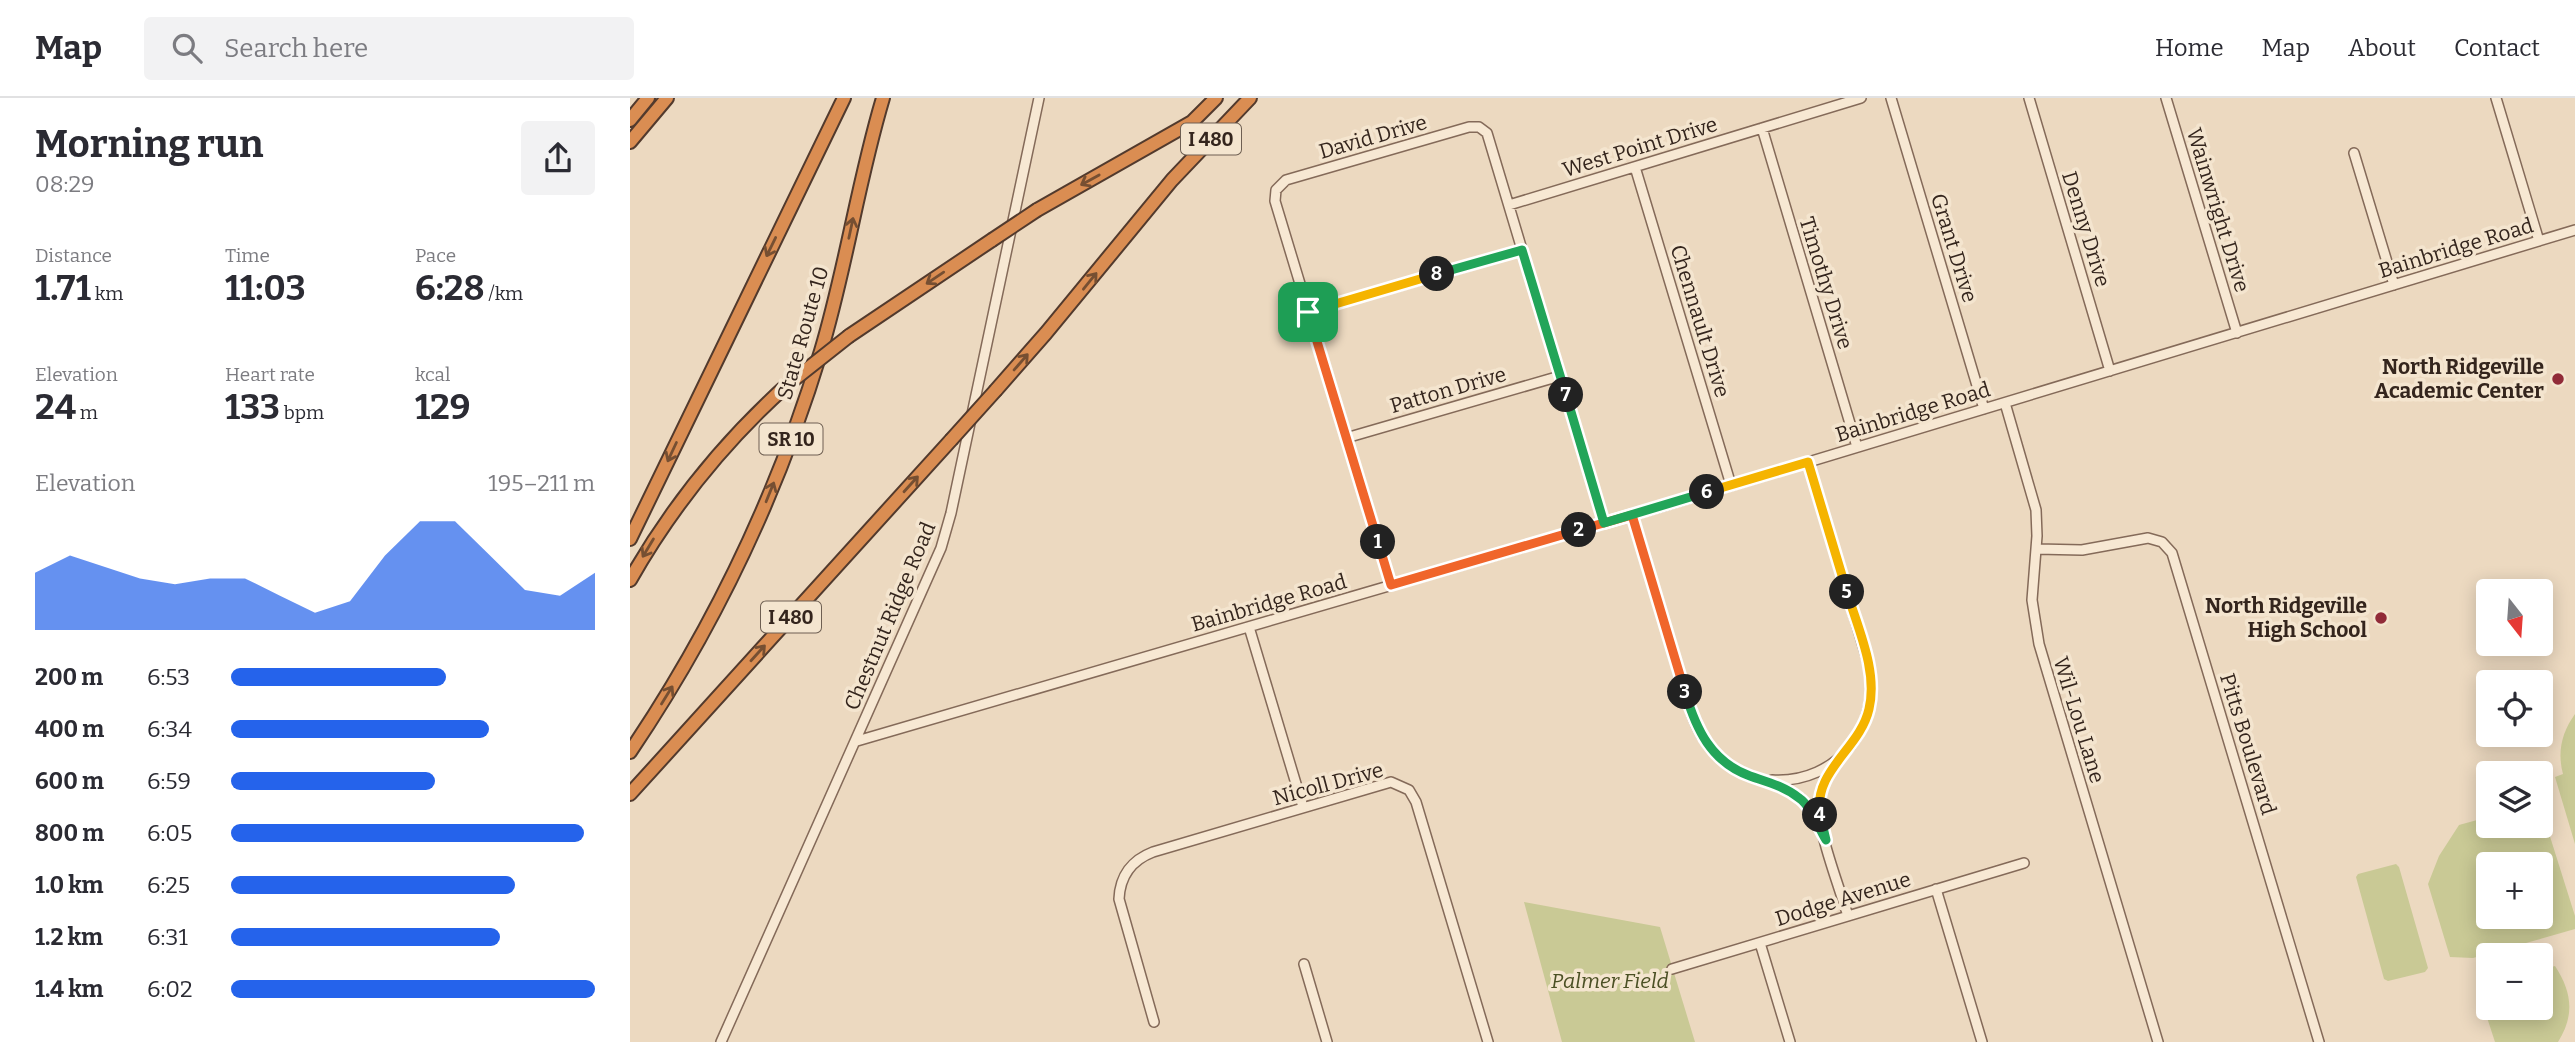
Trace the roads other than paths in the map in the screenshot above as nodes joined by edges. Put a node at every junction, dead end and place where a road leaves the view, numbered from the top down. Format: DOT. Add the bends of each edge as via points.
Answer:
graph roads {
  1 [pos="648,98"];
  2 [pos="667,98"];
  3 [pos="844,98"];
  4 [pos="883,98"];
  5 [pos="1039,98"];
  6 [pos="1216,98"];
  7 [pos="1250,98"];
  8 [pos="1861,98"];
  9 [pos="1891,98"];
  10 [pos="2029,98"];
  11 [pos="2166,98"];
  12 [pos="2496,98"];
  13 [pos="630,120"];
  14 [pos="1762,128"];
  15 [pos="630,142"];
  16 [pos="2354,153"];
  17 [pos="1635,167"];
  18 [pos="1509,205"];
  19 [pos="2575,230"];
  20 [pos="2539,241"];
  21 [pos="1522,250"];
  22 [pos="2394,285"];
  23 [pos="1308,312"];
  24 [pos="2237,332"];
  25 [pos="2110,371"];
  26 [pos="1560,376"];
  27 [pos="2004,403"];
  28 [pos="1984,409"];
  29 [pos="1346,438"];
  30 [pos="1857,447"];
  31 [pos="1808,462"];
  32 [pos="1731,485"];
  33 [pos="1632,515"];
  34 [pos="1604,523"];
  35 [pos="630,539"];
  36 [pos="2036,549"];
  37 [pos="630,580"];
  38 [pos="1391,585"];
  39 [pos="1249,627"];
  40 [pos="857,741"];
  41 [pos="630,752"];
  42 [pos="1835,762"];
  43 [pos="1767,780"];
  44 [pos="630,794"];
  45 [pos="1303,807"];
  46 [pos="1826,840"];
  47 [pos="2024,863"];
  48 [pos="1936,889"];
  49 [pos="1848,916"];
  50 [pos="1760,943"];
  51 [pos="1304,964"];
  52 [pos="1672,969"];
  53 [pos="1154,1022"];
  54 [pos="722,1042"];
  55 [pos="1327,1042"];
  56 [pos="1488,1042"];
  57 [pos="1790,1042"];
  58 [pos="1982,1042"];
  59 [pos="2158,1042"];
  60 [pos="2319,1042"];
  1 -- 13 [label="highway"];
  2 -- 15 [label="highway"];
  3 -- 35 [label="highway, one-way"];
  41 -- 4 [label="highway, State Route 10 / SR 10, one-way" via="723,597 782,461 821,349"];
  5 -- 40 [label="street, Chestnut Ridge Road" via="951,513 928,581"];
  6 -- 37 [label="highway, I 480, one-way, bridge" via="1192,122 1037,209 849,336 787,385 704,470"];
  44 -- 7 [label="highway, I 480, one-way, bridge" via="1046,334 1172,180"];
  8 -- 14 [label="street, West Point Drive"];
  9 -- 28 [label="street, Grant Drive"];
  10 -- 25 [label="street, Denny Drive"];
  11 -- 24 [label="street, Wainwright Drive"];
  12 -- 20 [label="street"];
  14 -- 17 [label="street, West Point Drive"];
  14 -- 30 [label="street, Timothy Drive"];
  16 -- 22 [label="street"];
  17 -- 18 [label="street, West Point Drive"];
  17 -- 32 [label="street, Chennault Drive"];
  18 -- 21 [label="street"];
  18 -- 23 [label="street, David Drive" via="1489,138 1483,129 1469,127 1282,182 1275,201"];
  19 -- 20 [label="street, Bainbridge Road"];
  20 -- 22 [label="street, Bainbridge Road"];
  21 -- 23 [label="street"];
  21 -- 26 [label="street"];
  22 -- 24 [label="street, Bainbridge Road"];
  23 -- 29 [label="street"];
  24 -- 25 [label="street, Bainbridge Road"];
  25 -- 27 [label="street, Bainbridge Road"];
  26 -- 29 [label="street, Patton Drive"];
  26 -- 34 [label="street"];
  27 -- 28 [label="street, Bainbridge Road"];
  27 -- 36 [label="street, Wil-Lou Lane" via="2033,498"];
  28 -- 30 [label="street, Bainbridge Road"];
  29 -- 38 [label="street"];
  30 -- 31 [label="street, Bainbridge Road"];
  31 -- 32 [label="street, Bainbridge Road"];
  31 -- 42 [label="street" via="1871,678 1871,702 1864,725 1852,746"];
  32 -- 33 [label="street, Bainbridge Road"];
  33 -- 34 [label="street, Bainbridge Road"];
  33 -- 43 [label="street" via="1698,730 1729,766"];
  34 -- 38 [label="street, Bainbridge Road"];
  36 -- 59 [label="street, Wil-Lou Lane" via="2032,600 2039,644"];
  36 -- 60 [label="street, Pitts Boulevard" via="2082,550 2148,538 2162,542 2172,554"];
  38 -- 39 [label="street, Bainbridge Road"];
  39 -- 40 [label="street, Bainbridge Road"];
  39 -- 45 [label="street"];
  40 -- 54 [label="street, Chestnut Ridge Road"];
  42 -- 43 [label="street" via="1806,777"];
  42 -- 46 [label="street" via="1819,806"];
  43 -- 46 [label="street" via="1802,799"];
  45 -- 53 [label="street, Nicoll Drive" via="1146,855 1125,875 1121,911"];
  45 -- 56 [label="street, Nicoll Drive" via="1391,782 1413,795"];
  46 -- 49 [label="street"];
  47 -- 48 [label="street, Dodge Avenue"];
  48 -- 49 [label="street, Dodge Avenue"];
  48 -- 58 [label="street"];
  49 -- 50 [label="street, Dodge Avenue"];
  50 -- 52 [label="street, Dodge Avenue"];
  50 -- 57 [label="street"];
  51 -- 55 [label="street"];
}
